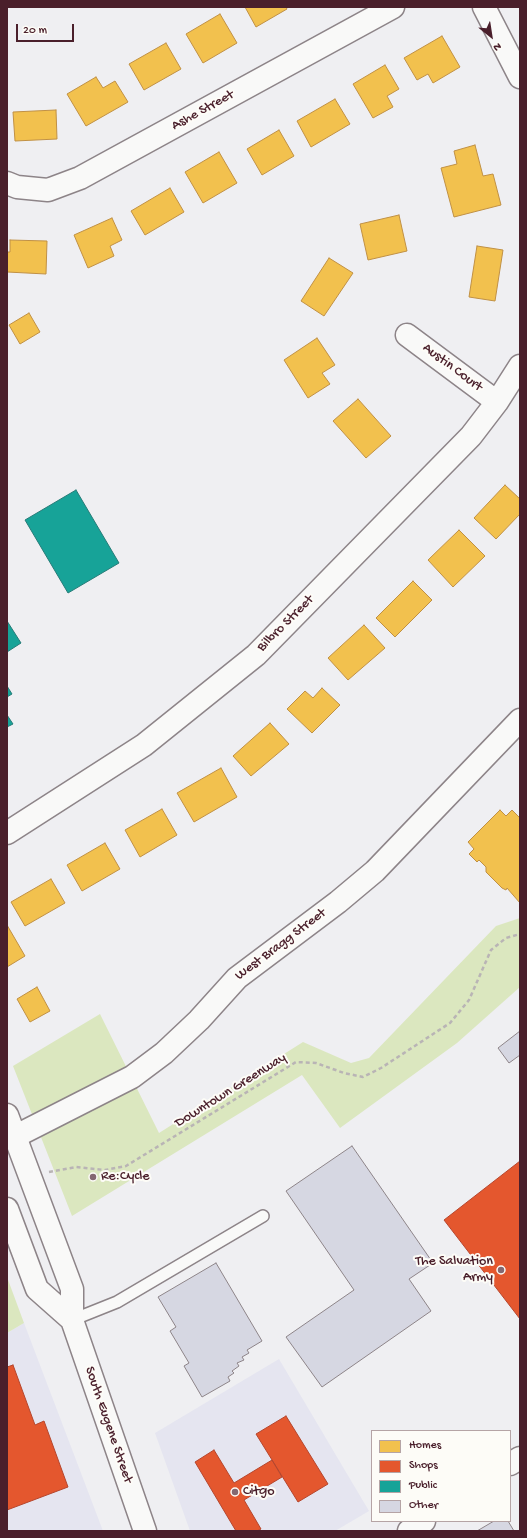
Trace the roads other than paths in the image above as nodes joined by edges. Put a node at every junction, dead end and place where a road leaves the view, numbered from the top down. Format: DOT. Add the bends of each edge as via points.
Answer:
graph roads {
  1 [pos="393,7"];
  2 [pos="484,7"];
  3 [pos="520,77"];
  4 [pos="7,183"];
  5 [pos="407,335"];
  6 [pos="520,366"];
  7 [pos="497,402"];
  8 [pos="520,720"];
  9 [pos="7,833"];
  10 [pos="7,1115"];
  11 [pos="16,1136"];
  12 [pos="7,1209"];
  13 [pos="263,1216"];
  14 [pos="72,1320"];
  15 [pos="520,1458"];
  16 [pos="511,1463"];
  17 [pos="422,1522"];
  18 [pos="145,1531"];
  19 [pos="408,1531"];
  1 -- 4 [label="street, Ashe Street" via="80,178 48,190 17,187"];
  2 -- 3 [label="street"];
  5 -- 7 [label="street, Austin Court"];
  6 -- 7 [label="street, Bilbro Street"];
  7 -- 9 [label="street, Bilbro Street" via="470,436 256,655 144,746"];
  8 -- 11 [label="street, West Bragg Street" via="375,871 237,978 199,1020 164,1053 132,1077"];
  10 -- 11 [label="street, South Eugene Street"];
  11 -- 14 [label="street, South Eugene Street" via="72,1289"];
  12 -- 14 [label="street, South Eugene Street" via="37,1289"];
  13 -- 14 [label="lane" via="117,1302"];
  14 -- 18 [label="street, South Eugene Street"];
  15 -- 16 [label="street"];
  17 -- 19 [label="street"];
}
